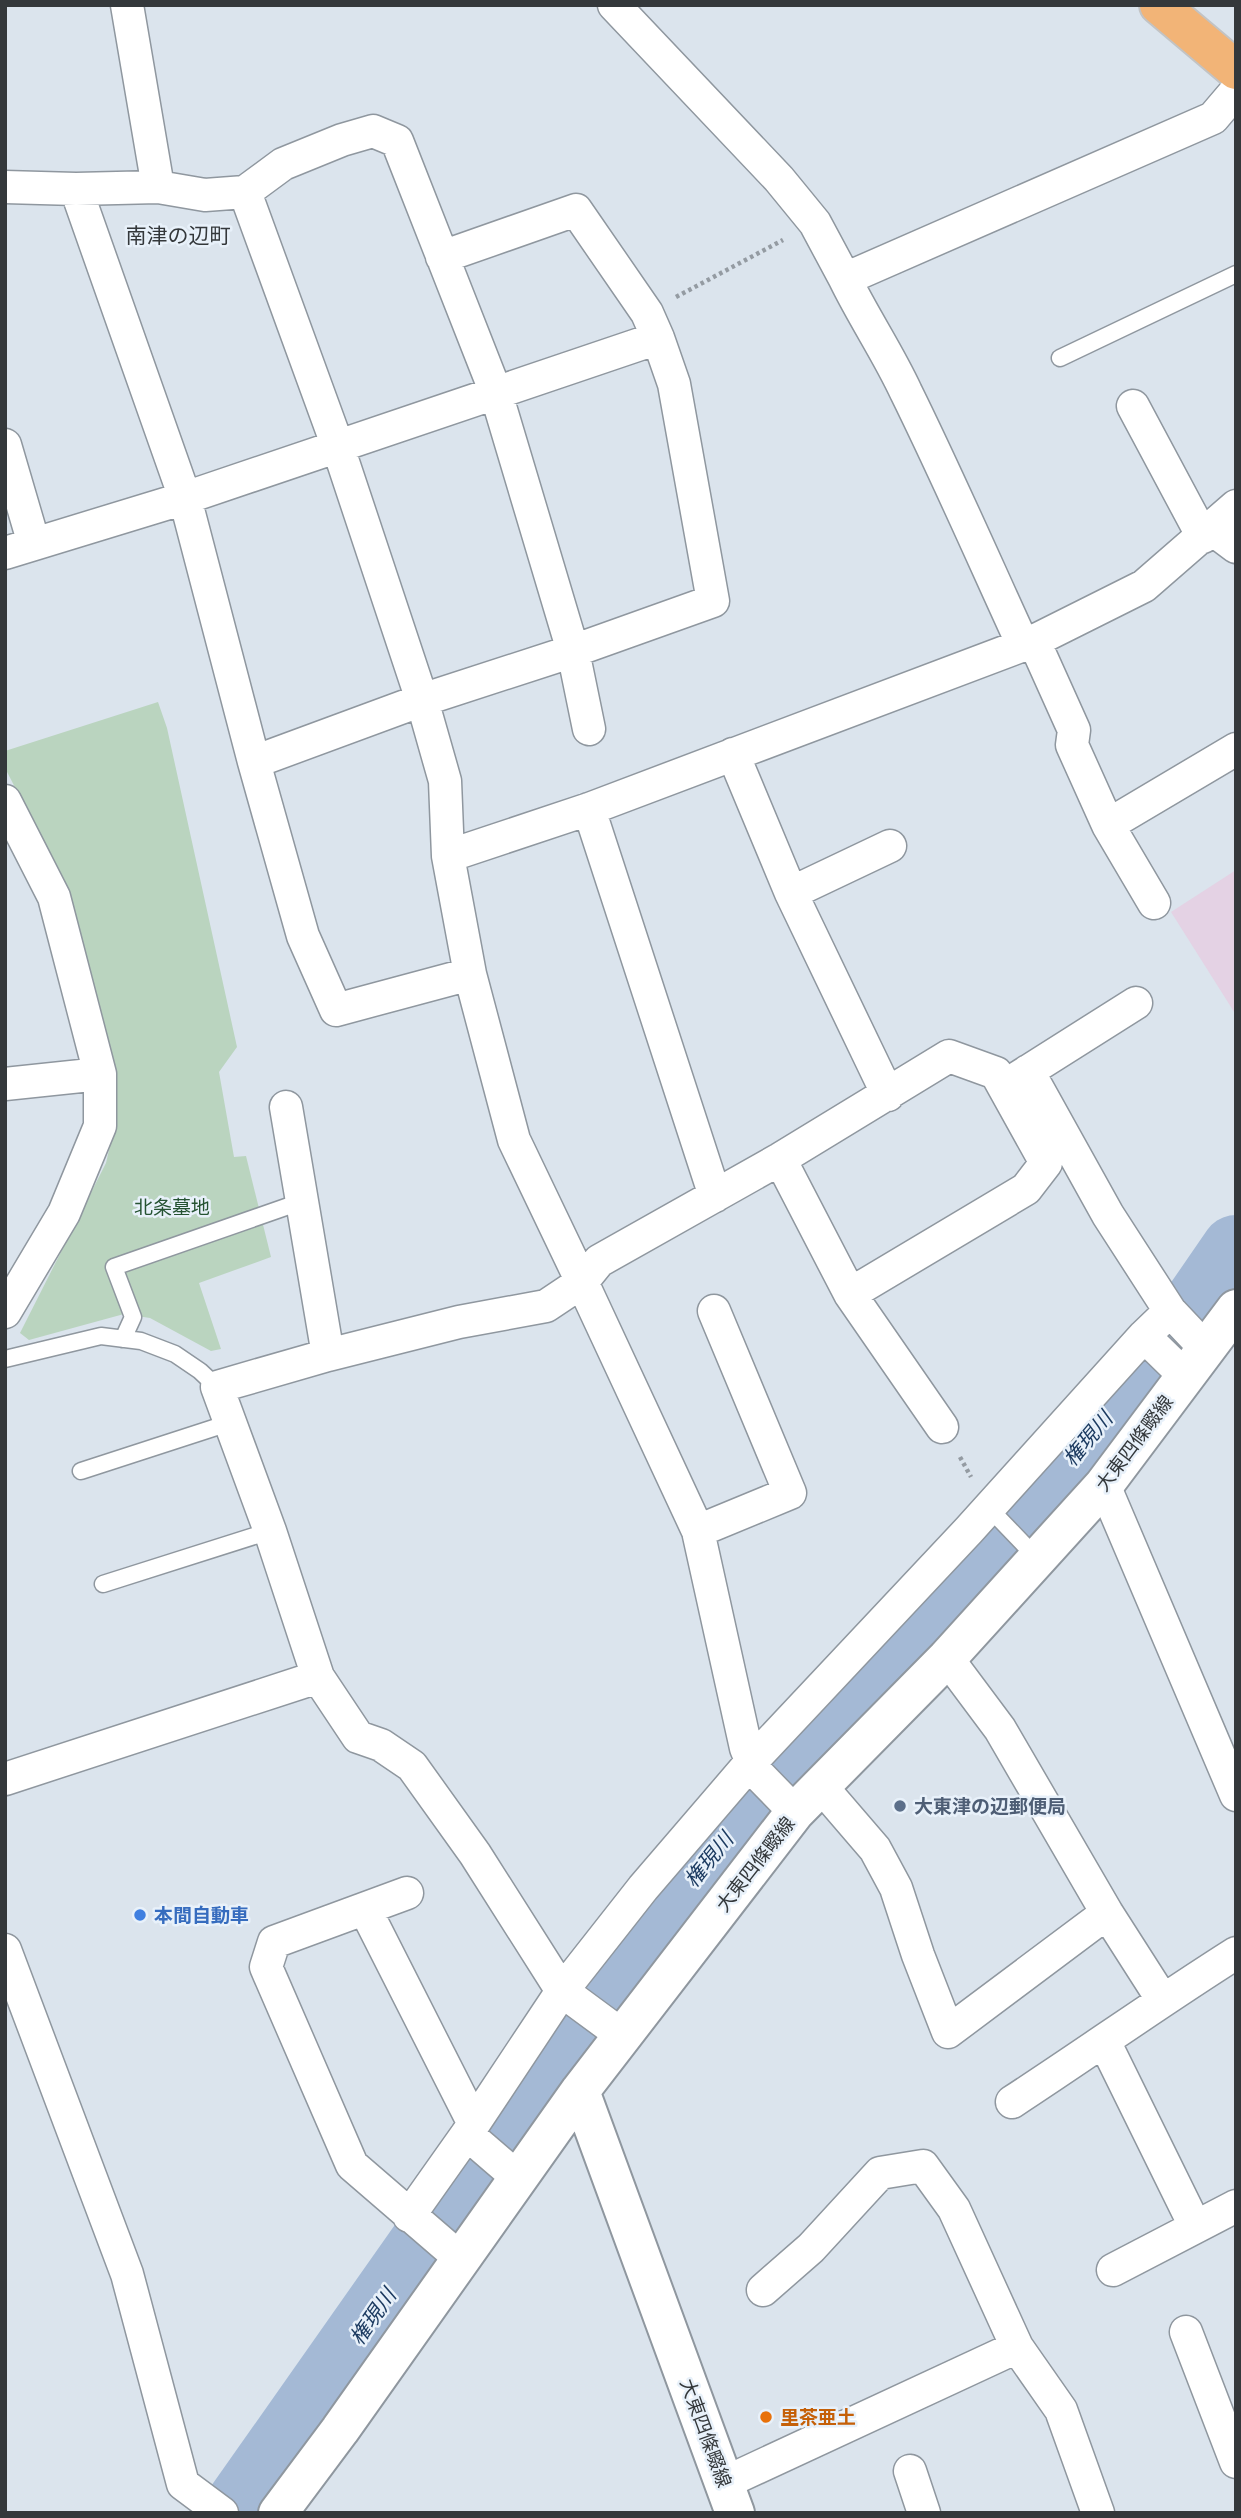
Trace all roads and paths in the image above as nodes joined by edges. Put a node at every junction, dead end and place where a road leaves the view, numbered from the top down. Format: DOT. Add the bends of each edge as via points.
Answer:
graph roads {
  1 [pos="127,5"];
  2 [pos="614,5"];
  3 [pos="1159,5"];
  4 [pos="1236,70"];
  5 [pos="1236,91"];
  6 [pos="5,187"];
  7 [pos="158,187"];
  8 [pos="76,189"];
  9 [pos="245,192"];
  10 [pos="814,223"];
  11 [pos="442,257"];
  12 [pos="1236,274"];
  13 [pos="845,279"];
  14 [pos="653,325"];
  15 [pos="1060,358"];
  16 [pos="496,393"];
  17 [pos="1133,406"];
  18 [pos="5,445"];
  19 [pos="338,447"];
  20 [pos="185,498"];
  21 [pos="1236,506"];
  22 [pos="1217,537"];
  23 [pos="20,549"];
  24 [pos="1028,643"];
  25 [pos="573,651"];
  26 [pos="422,700"];
  27 [pos="589,729"];
  28 [pos="1236,749"];
  29 [pos="733,754"];
  30 [pos="254,762"];
  31 [pos="5,801"];
  32 [pos="589,809"];
  33 [pos="1108,825"];
  34 [pos="890,846"];
  35 [pos="448,856"];
  36 [pos="791,893"];
  37 [pos="1154,903"];
  38 [pos="470,974"];
  39 [pos="1136,1003"];
  40 [pos="100,1074"];
  41 [pos="1016,1079"];
  42 [pos="5,1084"];
  43 [pos="888,1095"];
  44 [pos="286,1107"];
  45 [pos="780,1159"];
  46 [pos="715,1196"];
  47 [pos="303,1201"];
  48 [pos="583,1282"];
  49 [pos="850,1294"];
  50 [pos="1236,1309"];
  51 [pos="714,1311"];
  52 [pos="1170,1311"];
  53 [pos="5,1312"];
  54 [pos="1144,1336"];
  55 [pos="122,1339"];
  56 [pos="328,1355"];
  57 [pos="5,1359"];
  58 [pos="1195,1362"];
  59 [pos="217,1387"];
  60 [pos="232,1422"];
  61 [pos="942,1427"];
  62 [pos="81,1471"];
  63 [pos="1104,1485"];
  64 [pos="989,1508"];
  65 [pos="270,1531"];
  66 [pos="698,1531"];
  67 [pos="1036,1558"];
  68 [pos="103,1584"];
  69 [pos="947,1658"];
  70 [pos="318,1677"];
  71 [pos="754,1767"];
  72 [pos="5,1779"];
  73 [pos="1236,1795"];
  74 [pos="802,1802"];
  75 [pos="407,1893"];
  76 [pos="365,1909"];
  77 [pos="1107,1913"];
  78 [pos="5,1950"];
  79 [pos="1236,1953"];
  80 [pos="567,1994"];
  81 [pos="1162,1999"];
  82 [pos="614,2030"];
  83 [pos="1104,2041"];
  84 [pos="580,2091"];
  85 [pos="1012,2102"];
  86 [pos="470,2131"];
  87 [pos="517,2178"];
  88 [pos="1236,2206"];
  89 [pos="410,2217"];
  90 [pos="1195,2226"];
  91 [pos="459,2259"];
  92 [pos="1113,2270"];
  93 [pos="763,2290"];
  94 [pos="1186,2332"];
  95 [pos="1017,2347"];
  96 [pos="1236,2462"];
  97 [pos="910,2471"];
  98 [pos="730,2498"];
  99 [pos="219,2510"];
  100 [pos="278,2513"];
  101 [pos="924,2513"];
  102 [pos="1098,2513"];
  1 -- 7 [label="street"];
  2 -- 10 [label="street" via="779,179"];
  3 -- 4 [label="highway"];
  5 -- 13 [label="street" via="1213,118"];
  6 -- 8 [label="street"];
  7 -- 8 [label="street"];
  7 -- 9 [label="street" via="205,195"];
  8 -- 20 [label="street"];
  9 -- 11 [label="street" via="283,164 373,131 397,141"];
  9 -- 19 [label="street"];
  10 -- 13 [label="street"];
  10 -- 14 [label="path"];
  11 -- 14 [label="street" via="576,210"];
  11 -- 16 [label="street"];
  12 -- 15 [label="lane"];
  13 -- 24 [label="street" via="905,389"];
  14 -- 16 [label="street"];
  14 -- 25 [label="street" via="674,384 713,601"];
  16 -- 19 [label="street"];
  16 -- 25 [label="street"];
  17 -- 22 [label="street"];
  18 -- 23 [label="street"];
  19 -- 20 [label="street"];
  19 -- 26 [label="street"];
  20 -- 23 [label="street"];
  20 -- 30 [label="street"];
  21 -- 22 [label="street"];
  22 -- 24 [label="street" via="1144,586"];
  24 -- 29 [label="street"];
  24 -- 33 [label="street" via="1074,730 1072,745"];
  25 -- 26 [label="street"];
  25 -- 27 [label="street"];
  26 -- 30 [label="street"];
  26 -- 35 [label="street" via="445,781"];
  28 -- 33 [label="street"];
  29 -- 32 [label="street"];
  29 -- 36 [label="street"];
  30 -- 38 [label="street" via="303,936 336,1010"];
  31 -- 40 [label="street" via="54,897"];
  32 -- 35 [label="street"];
  32 -- 46 [label="street"];
  33 -- 37 [label="street"];
  34 -- 36 [label="street"];
  35 -- 38 [label="street"];
  36 -- 43 [label="street"];
  38 -- 48 [label="street" via="514,1140"];
  39 -- 41 [label="street"];
  40 -- 42 [label="street"];
  40 -- 53 [label="street" via="100,1126 64,1213"];
  41 -- 43 [label="street" via="949,1056"];
  41 -- 49 [label="street" via="1046,1163 1027,1189"];
  41 -- 52 [label="street"];
  43 -- 45 [label="street"];
  44 -- 47 [label="street"];
  45 -- 46 [label="street"];
  45 -- 49 [label="street"];
  46 -- 48 [label="street" via="599,1261"];
  47 -- 55 [label="lane" via="114,1267 133,1317"];
  47 -- 56 [label="street"];
  48 -- 56 [label="street" via="546,1306"];
  48 -- 66 [label="street"];
  49 -- 61 [label="street"];
  50 -- 58 [label="main road, 大東四條畷線"];
  51 -- 66 [label="street" via="790,1493"];
  52 -- 54 [label="street"];
  52 -- 58 [label="street"];
  54 -- 58 [label="street"];
  54 -- 64 [label="street"];
  55 -- 57 [label="lane" via="101,1336"];
  55 -- 59 [label="lane" via="175,1354"];
  56 -- 59 [label="street"];
  58 -- 63 [label="main road, 大東四條畷線"];
  59 -- 60 [label="street"];
  60 -- 62 [label="lane"];
  60 -- 65 [label="street"];
  63 -- 67 [label="main road, 大東四條畷線"];
  63 -- 73 [label="street"];
  64 -- 67 [label="lane"];
  64 -- 71 [label="street"];
  65 -- 68 [label="lane"];
  65 -- 70 [label="street"];
  66 -- 71 [label="street"];
  67 -- 69 [label="main road, 大東四條畷線"];
  69 -- 74 [label="main road, 大東四條畷線"];
  69 -- 77 [label="street" via="1000,1729"];
  70 -- 72 [label="street"];
  70 -- 80 [label="street" via="358,1737 381,1745 412,1766"];
  71 -- 74 [label="street"];
  71 -- 80 [label="street" via="643,1888"];
  74 -- 77 [label="street" via="875,1849 896,1888 948,2032"];
  74 -- 82 [label="main road, 大東四條畷線"];
  75 -- 76 [label="street"];
  76 -- 86 [label="street"];
  76 -- 89 [label="street" via="274,1942 265,1967 352,2165"];
  77 -- 81 [label="street"];
  78 -- 99 [label="street" via="127,2273 183,2484"];
  79 -- 81 [label="street"];
  80 -- 82 [label="street"];
  80 -- 86 [label="street"];
  81 -- 83 [label="street"];
  82 -- 84 [label="main road, 大東四條畷線"];
  83 -- 85 [label="street"];
  83 -- 90 [label="street"];
  84 -- 87 [label="main road"];
  84 -- 98 [label="main road, 大東四條畷線"];
  86 -- 87 [label="street"];
  86 -- 89 [label="street"];
  87 -- 91 [label="main road"];
  88 -- 90 [label="street"];
  89 -- 91 [label="street"];
  90 -- 92 [label="street"];
  91 -- 100 [label="main road"];
  93 -- 95 [label="street" via="811,2248 880,2173 923,2166 954,2209"];
  94 -- 96 [label="street"];
  95 -- 98 [label="street"];
  95 -- 102 [label="street" via="1061,2410"];
  97 -- 101 [label="street"];
}
